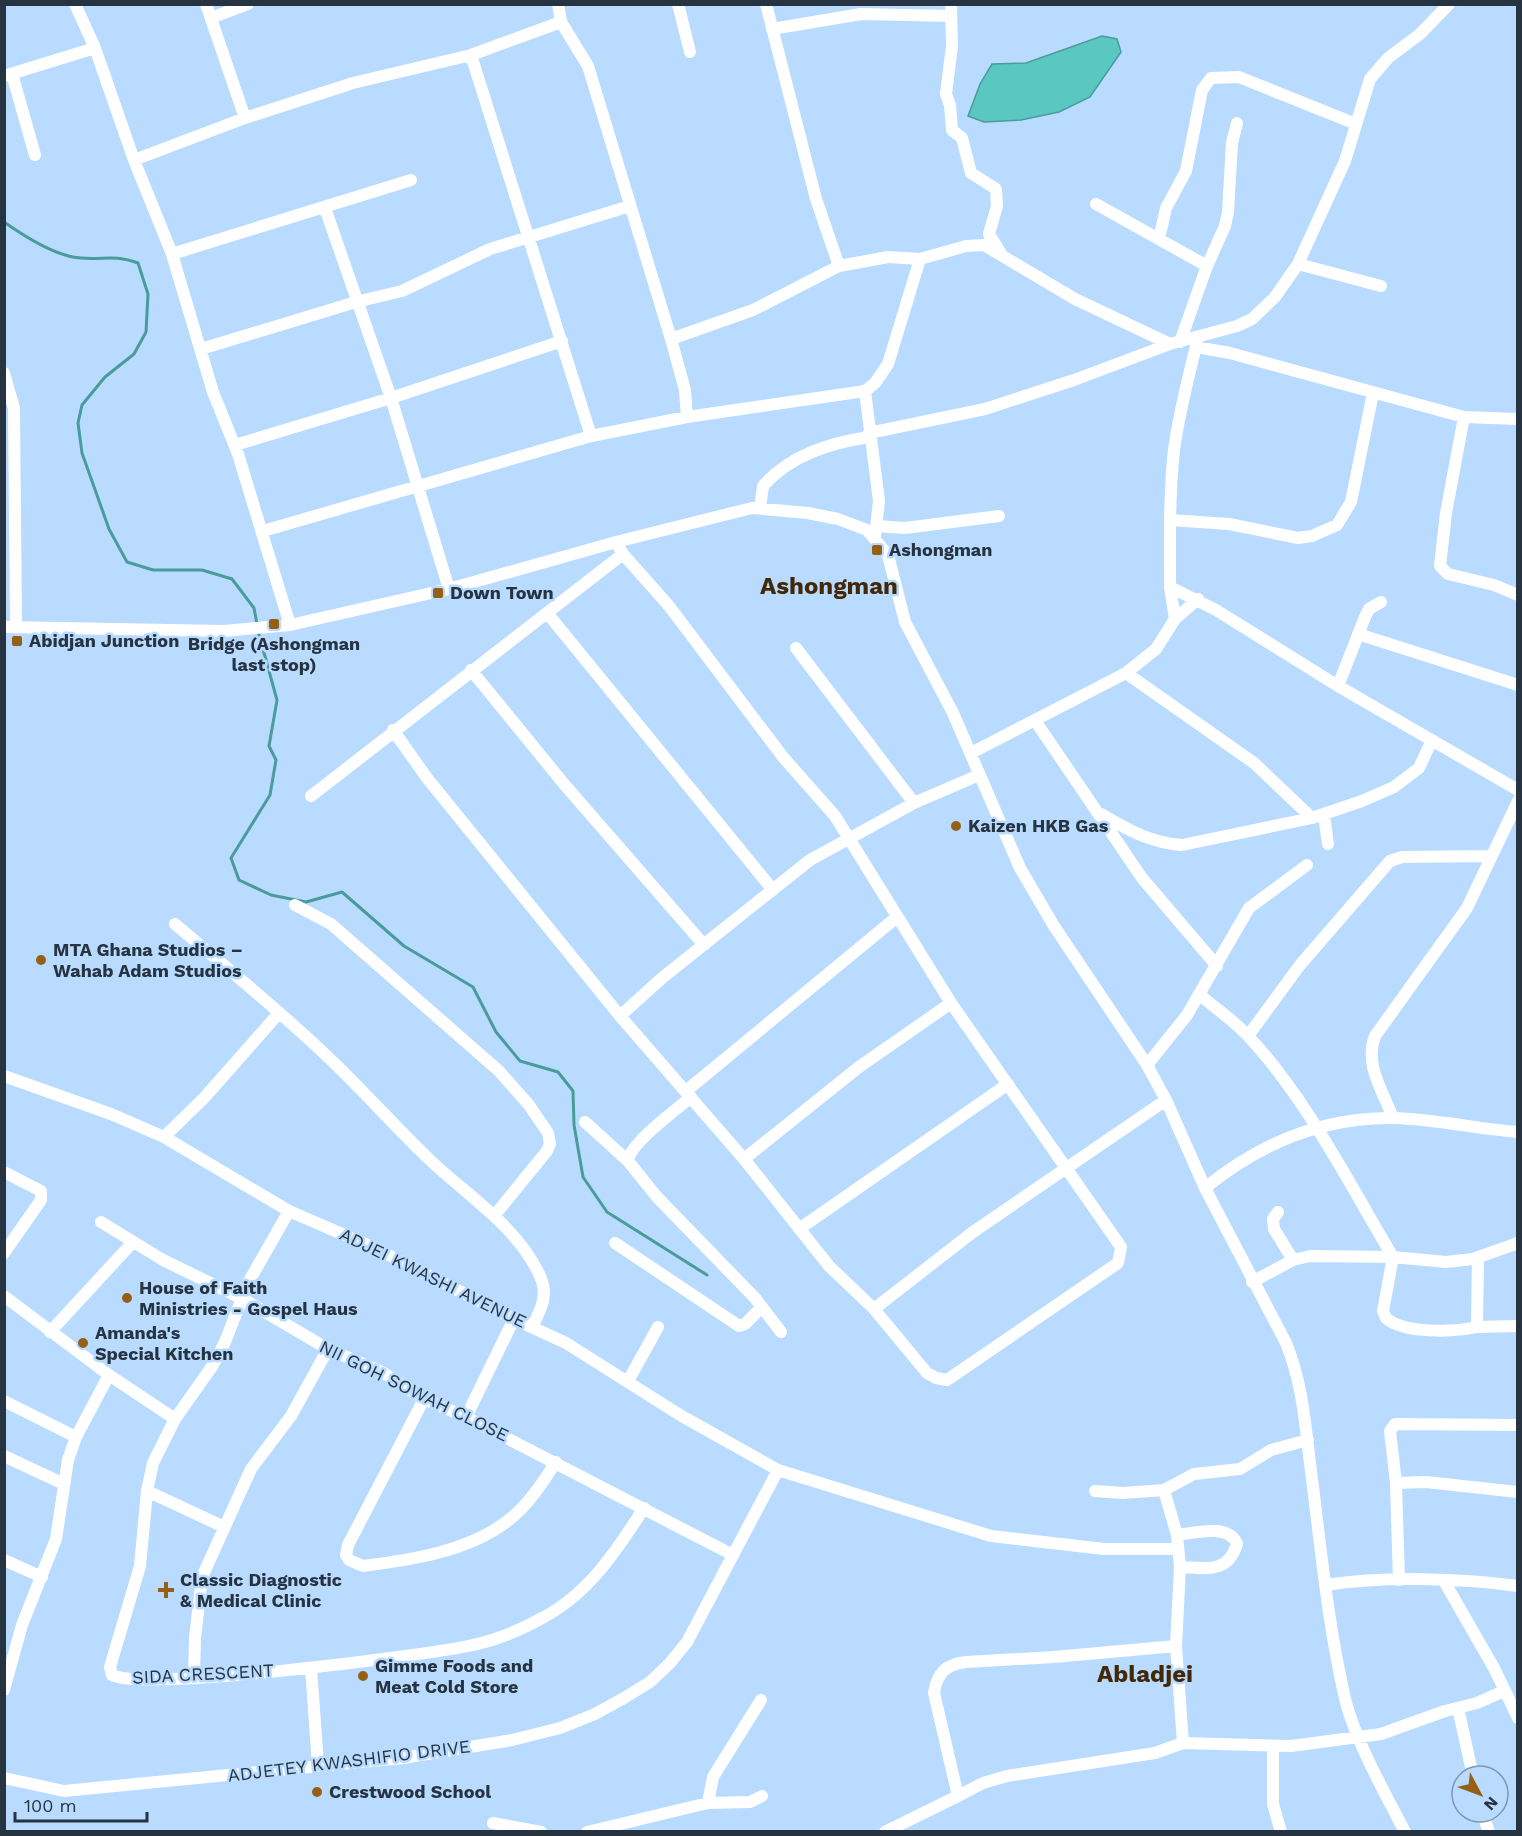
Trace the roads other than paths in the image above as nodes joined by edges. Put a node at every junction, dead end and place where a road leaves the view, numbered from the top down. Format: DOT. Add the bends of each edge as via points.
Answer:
graph roads {
  1 [pos="75,4"];
  2 [pos="206,4"];
  3 [pos="248,4"];
  4 [pos="558,4"];
  5 [pos="678,4"];
  6 [pos="766,4"];
  7 [pos="1449,4"];
  8 [pos="867,9"];
  9 [pos="951,10"];
  10 [pos="211,18"];
  11 [pos="561,22"];
  12 [pos="772,29"];
  13 [pos="95,48"];
  14 [pos="690,52"];
  15 [pos="471,54"];
  16 [pos="8,75"];
  17 [pos="245,118"];
  18 [pos="1237,123"];
  19 [pos="1356,124"];
  20 [pos="35,155"];
  21 [pos="134,160"];
  22 [pos="411,180"];
  23 [pos="1096,204"];
  24 [pos="630,206"];
  25 [pos="325,208"];
  26 [pos="527,237"];
  27 [pos="1159,239"];
  28 [pos="1000,252"];
  29 [pos="172,254"];
  30 [pos="920,259"];
  31 [pos="1298,264"];
  32 [pos="839,266"];
  33 [pos="1207,266"];
  34 [pos="1381,286"];
  35 [pos="356,302"];
  36 [pos="671,339"];
  37 [pos="562,341"];
  38 [pos="1197,342"];
  39 [pos="1175,343"];
  40 [pos="201,349"];
  41 [pos="4,373"];
  42 [pos="865,391"];
  43 [pos="1373,393"];
  44 [pos="391,398"];
  45 [pos="9,408"];
  46 [pos="687,417"];
  47 [pos="1464,417"];
  48 [pos="1518,419"];
  49 [pos="869,435"];
  50 [pos="591,436"];
  51 [pos="235,445"];
  52 [pos="419,488"];
  53 [pos="760,508"];
  54 [pos="10,512"];
  55 [pos="999,516"];
  56 [pos="1170,520"];
  57 [pos="263,531"];
  58 [pos="876,531"];
  59 [pos="616,542"];
  60 [pos="623,554"];
  61 [pos="1170,587"];
  62 [pos="449,589"];
  63 [pos="1518,595"];
  64 [pos="1198,599"];
  65 [pos="1381,602"];
  66 [pos="548,614"];
  67 [pos="1175,619"];
  68 [pos="290,625"];
  69 [pos="10,627"];
  70 [pos="1358,634"];
  71 [pos="796,648"];
  72 [pos="471,670"];
  73 [pos="1126,673"];
  74 [pos="1338,686"];
  75 [pos="1518,686"];
  76 [pos="1036,722"];
  77 [pos="393,730"];
  78 [pos="1432,740"];
  79 [pos="971,753"];
  80 [pos="979,775"];
  81 [pos="1518,790"];
  82 [pos="311,796"];
  83 [pos="1518,801"];
  84 [pos="914,803"];
  85 [pos="1101,814"];
  86 [pos="1318,816"];
  87 [pos="850,838"];
  88 [pos="1328,844"];
  89 [pos="1492,856"];
  90 [pos="1307,865"];
  91 [pos="773,890"];
  92 [pos="295,905"];
  93 [pos="897,917"];
  94 [pos="175,924"];
  95 [pos="704,945"];
  96 [pos="1217,966"];
  97 [pos="1200,996"];
  98 [pos="951,1003"];
  99 [pos="279,1013"];
  100 [pos="620,1016"];
  101 [pos="1248,1036"];
  102 [pos="1147,1065"];
  103 [pos="4,1076"];
  104 [pos="1008,1084"];
  105 [pos="689,1094"];
  106 [pos="1166,1100"];
  107 [pos="1393,1118"];
  108 [pos="585,1122"];
  109 [pos="1317,1129"];
  110 [pos="1516,1134"];
  111 [pos="164,1137"];
  112 [pos="744,1159"];
  113 [pos="628,1161"];
  114 [pos="1065,1168"];
  115 [pos="4,1172"];
  116 [pos="1205,1188"];
  117 [pos="289,1210"];
  118 [pos="1278,1212"];
  119 [pos="494,1216"];
  120 [pos="101,1222"];
  121 [pos="799,1229"];
  122 [pos="133,1242"];
  123 [pos="615,1243"];
  124 [pos="1518,1243"];
  125 [pos="4,1252"];
  126 [pos="1393,1257"];
  127 [pos="1478,1257"];
  128 [pos="1293,1260"];
  129 [pos="1252,1282"];
  130 [pos="4,1296"];
  131 [pos="243,1299"];
  132 [pos="874,1309"];
  133 [pos="753,1315"];
  134 [pos="514,1319"];
  135 [pos="1518,1326"];
  136 [pos="532,1327"];
  137 [pos="658,1327"];
  138 [pos="1477,1327"];
  139 [pos="50,1332"];
  140 [pos="781,1332"];
  141 [pos="328,1349"];
  142 [pos="109,1375"];
  143 [pos="628,1381"];
  144 [pos="424,1399"];
  145 [pos="4,1401"];
  146 [pos="466,1417"];
  147 [pos="175,1419"];
  148 [pos="1518,1425"];
  149 [pos="76,1437"];
  150 [pos="1308,1440"];
  151 [pos="4,1456"];
  152 [pos="556,1462"];
  153 [pos="778,1470"];
  154 [pos="1396,1483"];
  155 [pos="64,1484"];
  156 [pos="1164,1490"];
  157 [pos="147,1491"];
  158 [pos="1095,1491"];
  159 [pos="1518,1492"];
  160 [pos="644,1508"];
  161 [pos="224,1527"];
  162 [pos="1177,1535"];
  163 [pos="1178,1549"];
  164 [pos="731,1554"];
  165 [pos="4,1560"];
  166 [pos="1180,1567"];
  167 [pos="42,1577"];
  168 [pos="1399,1580"];
  169 [pos="1444,1581"];
  170 [pos="1326,1585"];
  171 [pos="1518,1586"];
  172 [pos="1176,1646"];
  173 [pos="311,1668"];
  174 [pos="6,1675"];
  175 [pos="194,1677"];
  176 [pos="4,1690"];
  177 [pos="1504,1691"];
  178 [pos="761,1700"];
  179 [pos="1458,1708"];
  180 [pos="1518,1718"];
  181 [pos="1360,1737"];
  182 [pos="1183,1743"];
  183 [pos="1273,1746"];
  184 [pos="1470,1764"];
  185 [pos="318,1765"];
  186 [pos="4,1778"];
  187 [pos="762,1796"];
  188 [pos="958,1796"];
  189 [pos="708,1803"];
  190 [pos="493,1823"];
  191 [pos="542,1832"];
  192 [pos="587,1832"];
  193 [pos="885,1832"];
  194 [pos="1281,1832"];
  195 [pos="1406,1832"];
  1 -- 13 [label="street"];
  2 -- 10 [label="street"];
  3 -- 10 [label="street"];
  4 -- 11 [label="street"];
  5 -- 14 [label="street"];
  6 -- 12 [label="street"];
  7 -- 19 [label="street" via="1375,72 1363,95"];
  8 -- 9 [label="street"];
  8 -- 12 [label="street"];
  9 -- 28 [label="street" via="952,46 946,94 952,130 962,138 971,173 996,189 997,206 988,234"];
  10 -- 17 [label="street"];
  11 -- 15 [label="street"];
  11 -- 24 [label="street" via="588,66"];
  12 -- 32 [label="street" via="816,200"];
  13 -- 16 [label="street"];
  13 -- 21 [label="street"];
  15 -- 17 [label="street" via="353,82"];
  15 -- 26 [label="street"];
  16 -- 20 [label="street"];
  17 -- 21 [label="street"];
  18 -- 33 [label="street" via="1228,212"];
  19 -- 27 [label="street" via="1249,80 1211,78 1202,90 1186,171 1166,208"];
  19 -- 31 [label="street" via="1345,161"];
  21 -- 29 [label="street"];
  22 -- 25 [label="street"];
  23 -- 27 [label="street"];
  24 -- 26 [label="street"];
  24 -- 36 [label="street"];
  25 -- 29 [label="street"];
  25 -- 35 [label="street"];
  26 -- 35 [label="street" via="490,249 402,291"];
  26 -- 37 [label="street"];
  27 -- 33 [label="street"];
  28 -- 30 [label="street" via="984,245 966,246"];
  28 -- 39 [label="street" via="1049,285"];
  29 -- 40 [label="street"];
  30 -- 32 [label="street" via="888,257"];
  30 -- 42 [label="street" via="888,364"];
  31 -- 34 [label="street"];
  31 -- 38 [label="street" via="1275,297 1252,319"];
  32 -- 36 [label="street" via="753,310"];
  33 -- 39 [label="street"];
  35 -- 40 [label="street"];
  35 -- 44 [label="street"];
  36 -- 46 [label="street" via="685,390"];
  37 -- 44 [label="street"];
  37 -- 50 [label="street"];
  38 -- 39 [label="street"];
  38 -- 43 [label="street"];
  38 -- 56 [label="street" via="1178,420"];
  39 -- 49 [label="street" via="985,409"];
  40 -- 51 [label="street" via="213,392"];
  41 -- 45 [label="street"];
  42 -- 46 [label="street"];
  42 -- 49 [label="street"];
  43 -- 47 [label="street"];
  43 -- 56 [label="street" via="1351,502 1337,525 1298,538 1229,524"];
  44 -- 51 [label="street"];
  44 -- 52 [label="street"];
  45 -- 54 [label="street"];
  46 -- 50 [label="street"];
  47 -- 48 [label="street"];
  47 -- 63 [label="street" via="1440,566 1448,574"];
  49 -- 53 [label="street" via="801,456 763,486"];
  49 -- 58 [label="street" via="879,501"];
  50 -- 52 [label="street"];
  51 -- 57 [label="street"];
  52 -- 57 [label="street"];
  52 -- 62 [label="street"];
  53 -- 58 [label="street" via="808,513"];
  53 -- 59 [label="street"];
  54 -- 69 [label="street"];
  55 -- 58 [label="street"];
  56 -- 61 [label="street"];
  57 -- 68 [label="street"];
  58 -- 79 [label="street" via="888,555 908,629"];
  59 -- 60 [label="street"];
  59 -- 62 [label="street"];
  60 -- 66 [label="street"];
  60 -- 87 [label="street" via="669,606 783,757"];
  61 -- 64 [label="street"];
  61 -- 67 [label="street"];
  62 -- 68 [label="street"];
  64 -- 67 [label="street"];
  64 -- 74 [label="street"];
  65 -- 70 [label="street" via="1369,609"];
  66 -- 72 [label="street"];
  66 -- 91 [label="street"];
  67 -- 73 [label="street" via="1156,649"];
  68 -- 69 [label="street" via="224,631"];
  70 -- 74 [label="street"];
  70 -- 75 [label="street"];
  71 -- 84 [label="street"];
  72 -- 77 [label="street"];
  72 -- 95 [label="street"];
  73 -- 76 [label="street"];
  73 -- 86 [label="street" via="1254,763"];
  74 -- 78 [label="street"];
  76 -- 79 [label="street"];
  76 -- 85 [label="street"];
  77 -- 82 [label="street"];
  77 -- 100 [label="street" via="427,778"];
  78 -- 81 [label="street"];
  78 -- 86 [label="street" via="1419,768 1401,782"];
  79 -- 80 [label="street"];
  80 -- 84 [label="street"];
  80 -- 102 [label="street" via="1042,907"];
  83 -- 89 [label="street"];
  84 -- 87 [label="street"];
  85 -- 86 [label="street" via="1138,835 1182,845"];
  85 -- 96 [label="street" via="1142,878"];
  86 -- 88 [label="street"];
  87 -- 91 [label="street" via="810,860"];
  87 -- 93 [label="street"];
  89 -- 101 [label="street" via="1402,857 1390,861 1300,965"];
  89 -- 107 [label="street" via="1467,908 1385,1020 1370,1048 1374,1074"];
  90 -- 96 [label="street" via="1249,908"];
  91 -- 95 [label="street"];
  92 -- 119 [label="street" via="331,924 499,1071 548,1133 547,1151"];
  93 -- 98 [label="street"];
  93 -- 105 [label="street"];
  94 -- 99 [label="street"];
  95 -- 100 [label="street"];
  96 -- 97 [label="street"];
  97 -- 101 [label="street"];
  97 -- 102 [label="street"];
  98 -- 104 [label="street"];
  98 -- 112 [label="street" via="859,1067"];
  99 -- 111 [label="street"];
  99 -- 119 [label="street" via="456,1185"];
  100 -- 105 [label="street"];
  101 -- 109 [label="street"];
  102 -- 106 [label="street"];
  103 -- 111 [label="street, ADJEI KWASHI AVENUE"];
  104 -- 114 [label="street"];
  104 -- 121 [label="street"];
  105 -- 112 [label="street"];
  105 -- 113 [label="street" via="638,1144"];
  106 -- 114 [label="street"];
  106 -- 116 [label="street"];
  107 -- 109 [label="street"];
  107 -- 110 [label="street"];
  108 -- 113 [label="street"];
  109 -- 116 [label="street" via="1255,1152"];
  109 -- 126 [label="street"];
  111 -- 117 [label="street, ADJEI KWASHI AVENUE"];
  112 -- 121 [label="street"];
  113 -- 133 [label="street" via="657,1197 718,1257"];
  114 -- 132 [label="street" via="973,1232"];
  114 -- 132 [label="street" via="1121,1246 1118,1263 947,1380 927,1372"];
  115 -- 125 [label="street" via="35,1185 41,1191 41,1200"];
  116 -- 129 [label="street"];
  117 -- 131 [label="street, SIDA CRESCENT"];
  117 -- 134 [label="street, ADJEI KWASHI AVENUE" via="377,1249"];
  118 -- 128 [label="street" via="1273,1219 1274,1228"];
  119 -- 136 [label="street" via="533,1262 541,1278 544,1303"];
  120 -- 122 [label="street, NII GOH SOWAH CLOSE"];
  121 -- 132 [label="street" via="829,1266"];
  122 -- 131 [label="street, NII GOH SOWAH CLOSE"];
  122 -- 139 [label="street"];
  123 -- 133 [label="street" via="739,1326"];
  124 -- 127 [label="street"];
  126 -- 127 [label="street" via="1446,1262"];
  126 -- 128 [label="street" via="1310,1256"];
  126 -- 138 [label="street" via="1383,1311 1390,1322 1456,1331"];
  127 -- 138 [label="street"];
  128 -- 129 [label="street"];
  129 -- 150 [label="street" via="1278,1325 1294,1363"];
  130 -- 139 [label="street"];
  131 -- 141 [label="street, NII GOH SOWAH CLOSE"];
  131 -- 147 [label="street, SIDA CRESCENT" via="213,1365"];
  133 -- 140 [label="street"];
  134 -- 136 [label="street, ADJEI KWASHI AVENUE"];
  134 -- 146 [label="street"];
  135 -- 138 [label="street"];
  136 -- 143 [label="street, ADJEI KWASHI AVENUE"];
  137 -- 143 [label="street"];
  139 -- 142 [label="street"];
  141 -- 144 [label="street, NII GOH SOWAH CLOSE" via="382,1372"];
  141 -- 161 [label="street" via="291,1416 251,1470"];
  142 -- 147 [label="street"];
  142 -- 149 [label="street"];
  143 -- 153 [label="street, ADJEI KWASHI AVENUE"];
  144 -- 146 [label="street, NII GOH SOWAH CLOSE"];
  144 -- 152 [label="street" via="348,1545 346,1555 356,1563 390,1563 467,1544 509,1520"];
  145 -- 149 [label="street"];
  146 -- 152 [label="street, NII GOH SOWAH CLOSE"];
  147 -- 157 [label="street, SIDA CRESCENT" via="153,1463"];
  148 -- 154 [label="street" via="1395,1424 1390,1431"];
  149 -- 155 [label="street"];
  150 -- 156 [label="street" via="1271,1450 1240,1468 1194,1474"];
  150 -- 170 [label="street"];
  151 -- 155 [label="street"];
  152 -- 160 [label="street, NII GOH SOWAH CLOSE"];
  153 -- 163 [label="street, ADJEI KWASHI AVENUE" via="1016,1540 1104,1549"];
  153 -- 164 [label="street, ADJETEY KWASHIFIO DRIVE"];
  154 -- 159 [label="street"];
  154 -- 168 [label="street"];
  155 -- 167 [label="street" via="56,1539"];
  156 -- 158 [label="street"];
  156 -- 162 [label="street"];
  157 -- 161 [label="street"];
  157 -- 175 [label="street, SIDA CRESCENT" via="140,1566 110,1672 116,1678 143,1680"];
  160 -- 164 [label="street, NII GOH SOWAH CLOSE"];
  160 -- 173 [label="street, SIDA CRESCENT" via="590,1581 563,1606 538,1621 468,1646"];
  161 -- 175 [label="street" via="202,1577"];
  162 -- 163 [label="street"];
  162 -- 166 [label="street" via="1223,1532 1237,1544 1233,1557 1223,1565"];
  163 -- 166 [label="street"];
  164 -- 185 [label="street, ADJETEY KWASHIFIO DRIVE" via="687,1642 670,1663 650,1682 595,1714 512,1740 404,1758"];
  165 -- 167 [label="street"];
  166 -- 172 [label="street"];
  167 -- 174 [label="street"];
  168 -- 169 [label="street"];
  168 -- 170 [label="street"];
  169 -- 171 [label="street"];
  169 -- 177 [label="street"];
  170 -- 181 [label="street" via="1344,1695"];
  172 -- 182 [label="street"];
  172 -- 188 [label="street" via="954,1663 943,1669 934,1693"];
  173 -- 175 [label="street, SIDA CRESCENT"];
  173 -- 185 [label="street"];
  174 -- 176 [label="street"];
  177 -- 179 [label="street"];
  177 -- 180 [label="street"];
  178 -- 189 [label="street" via="713,1777"];
  179 -- 181 [label="street" via="1393,1731"];
  179 -- 184 [label="street"];
  181 -- 183 [label="street"];
  181 -- 195 [label="street"];
  182 -- 183 [label="street"];
  182 -- 188 [label="street" via="1155,1753 1006,1776"];
  183 -- 194 [label="street" via="1273,1804"];
  185 -- 186 [label="street, ADJETEY KWASHIFIO DRIVE" via="64,1791"];
  187 -- 189 [label="street" via="750,1802"];
  188 -- 193 [label="street"];
  189 -- 192 [label="street"];
  190 -- 191 [label="street"];
}
